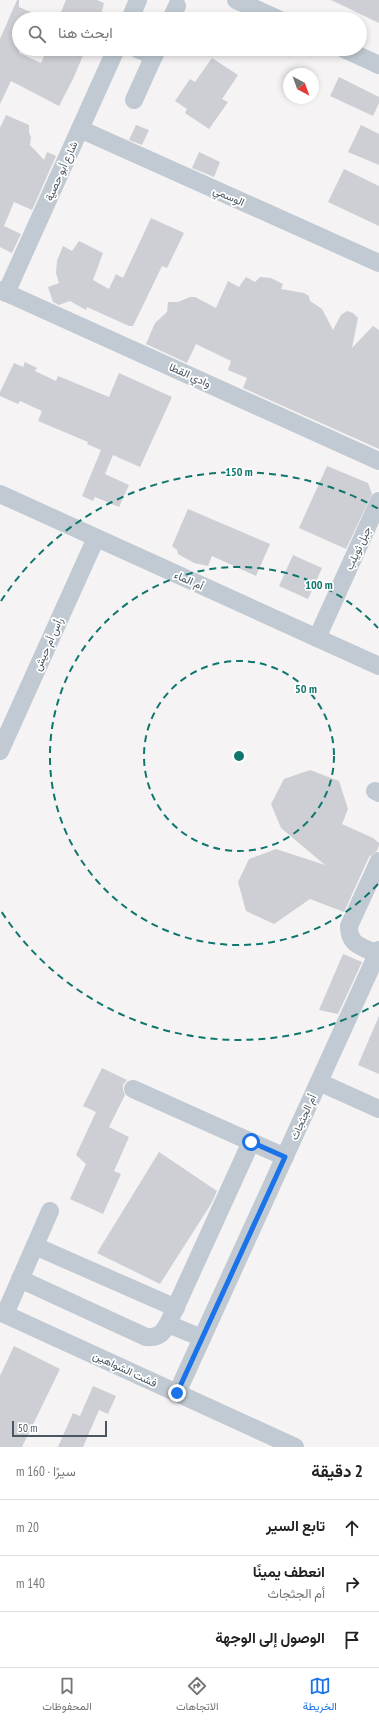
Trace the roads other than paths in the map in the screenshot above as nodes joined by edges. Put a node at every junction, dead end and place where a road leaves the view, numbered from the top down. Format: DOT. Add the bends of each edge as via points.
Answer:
graph roads {
  1 [pos="138,0"];
  2 [pos="236,0"];
  3 [pos="133,12"];
  4 [pos="263,12"];
  5 [pos="113,56"];
  6 [pos="155,56"];
  7 [pos="359,56"];
  8 [pos="379,65"];
  9 [pos="134,100"];
  10 [pos="80,129"];
  11 [pos="379,263"];
  12 [pos="3,292"];
  13 [pos="379,460"];
  14 [pos="0,494"];
  15 [pos="379,502"];
  16 [pos="96,538"];
  17 [pos="317,638"];
  18 [pos="379,666"];
  19 [pos="0,751"];
  20 [pos="379,861"];
  21 [pos="378,952"];
  22 [pos="319,1082"];
  23 [pos="133,1089"];
  24 [pos="379,1108"];
  25 [pos="251,1142"];
  26 [pos="285,1157"];
  27 [pos="50,1211"];
  28 [pos="35,1246"];
  29 [pos="20,1279"];
  30 [pos="176,1308"];
  31 [pos="2,1313"];
  32 [pos="168,1324"];
  33 [pos="202,1338"];
  34 [pos="177,1393"];
  35 [pos="295,1447"];
  1 -- 3 [label="street"];
  2 -- 4 [label="street"];
  5 -- 10 [label="street, شارع أبو حصية"];
  6 -- 9 [label="street"];
  7 -- 8 [label="street"];
  10 -- 11 [label="street, الوسمي"];
  10 -- 12 [label="street, شارع أبو حصية"];
  12 -- 13 [label="street, وادي القطا"];
  14 -- 16 [label="street, أم الماء"];
  15 -- 17 [label="street, جبل ثويلب"];
  16 -- 17 [label="street, أم الماء"];
  16 -- 19 [label="street, رأس أم حيش"];
  17 -- 18 [label="street, أم الماء"];
  20 -- 21 [label="street" via="350,926 349,935 353,942"];
  21 -- 22 [label="street, أم الجثجاث"];
  22 -- 24 [label="street"];
  22 -- 26 [label="street, أم الجثجاث"];
  23 -- 25 [label="street"];
  25 -- 26 [label="street"];
  25 -- 30 [label="street"];
  26 -- 33 [label="street, أم الجثجاث"];
  27 -- 28 [label="street"];
  28 -- 29 [label="street"];
  28 -- 30 [label="street"];
  29 -- 31 [label="street"];
  29 -- 32 [label="street" via="146,1337 155,1338 162,1334"];
  30 -- 32 [label="street"];
  31 -- 34 [label="street, فشت الشواهين"];
  32 -- 33 [label="street"];
  33 -- 34 [label="street, أم الجثجاث"];
  34 -- 35 [label="street, فشت الشواهين"];
}
